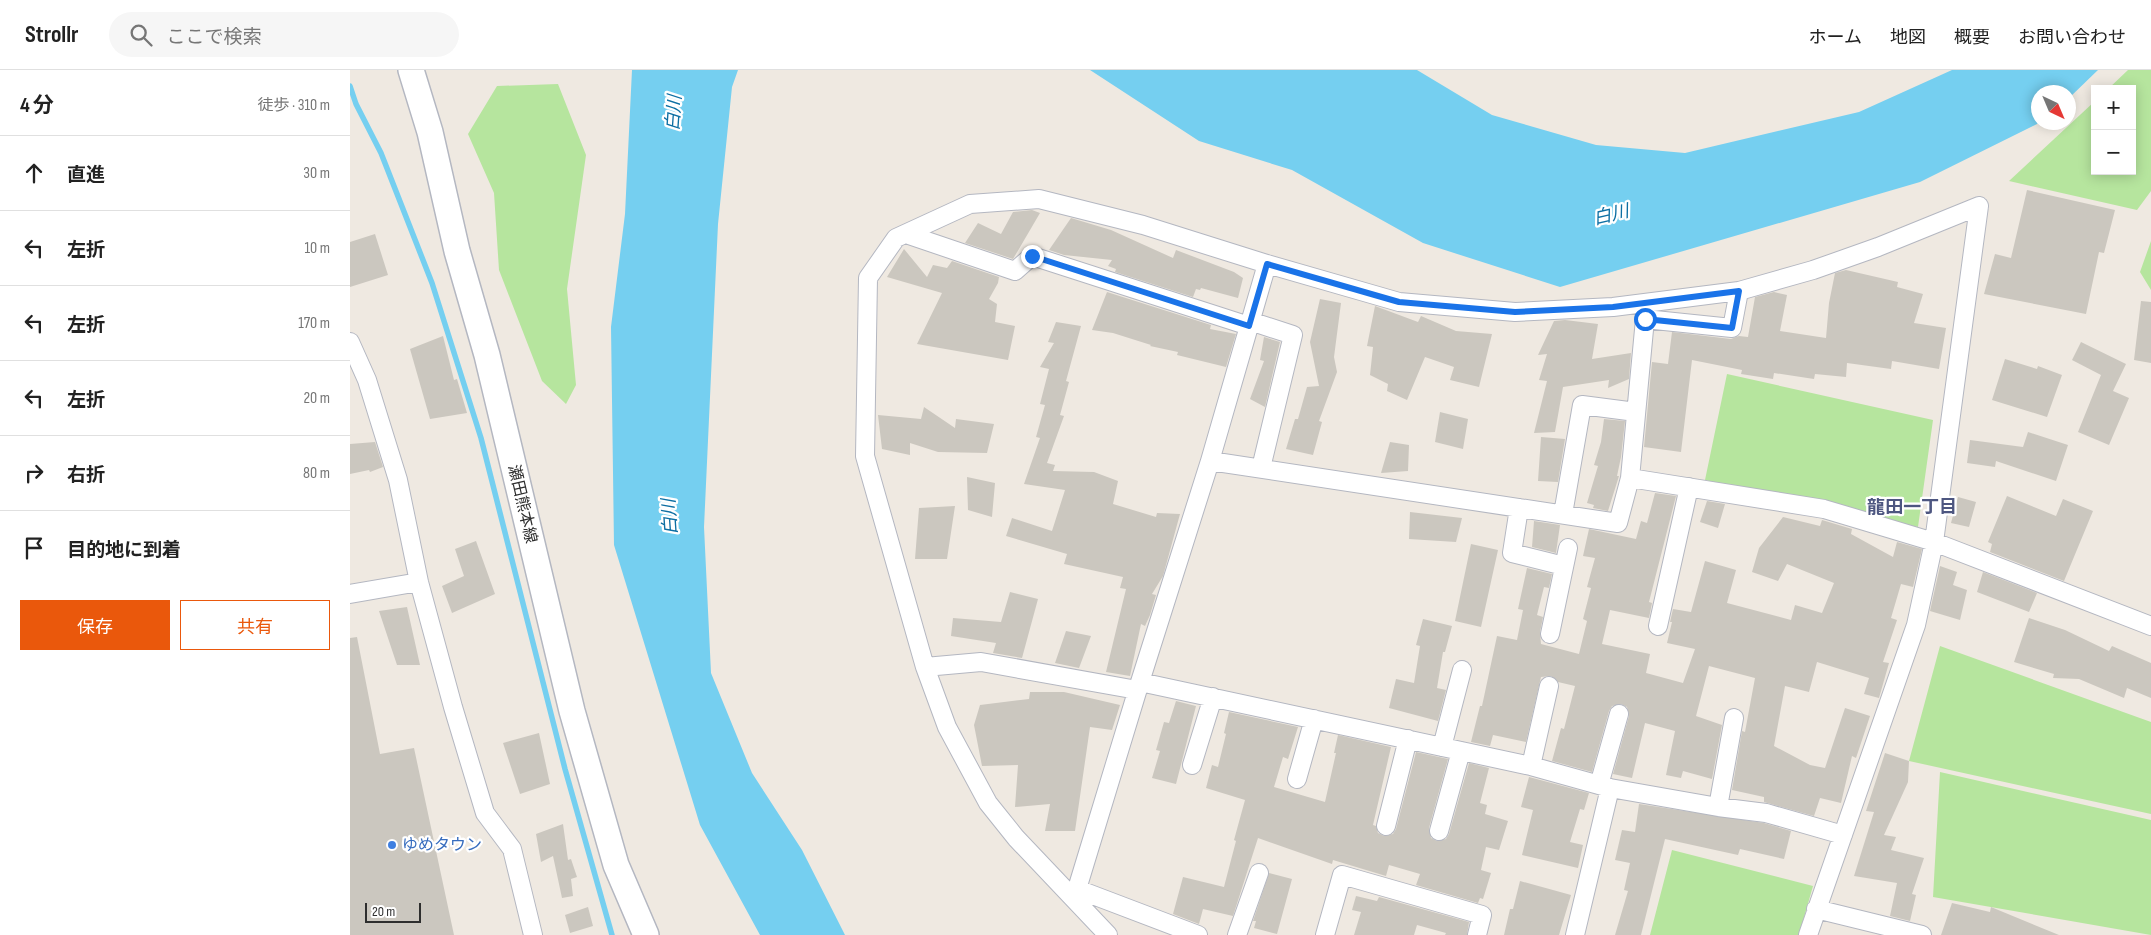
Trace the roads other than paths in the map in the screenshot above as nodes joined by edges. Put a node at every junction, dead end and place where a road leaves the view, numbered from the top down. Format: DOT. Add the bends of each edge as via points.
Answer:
graph roads {
  1 [pos="411,70"];
  2 [pos="906,234"];
  3 [pos="1267,264"];
  4 [pos="1739,291"];
  5 [pos="1250,324"];
  6 [pos="350,342"];
  7 [pos="1636,412"];
  8 [pos="1210,461"];
  9 [pos="1261,468"];
  10 [pos="1630,478"];
  11 [pos="1689,488"];
  12 [pos="1519,508"];
  13 [pos="1564,514"];
  14 [pos="1934,542"];
  15 [pos="1568,548"];
  16 [pos="1564,566"];
  17 [pos="419,582"];
  18 [pos="350,594"];
  19 [pos="1658,626"];
  20 [pos="2151,626"];
  21 [pos="1550,634"];
  22 [pos="925,667"];
  23 [pos="1462,670"];
  24 [pos="1138,686"];
  25 [pos="1549,686"];
  26 [pos="1213,697"];
  27 [pos="1619,714"];
  28 [pos="1734,718"];
  29 [pos="1314,719"];
  30 [pos="1408,739"];
  31 [pos="1442,747"];
  32 [pos="1461,751"];
  33 [pos="1192,765"];
  34 [pos="1531,766"];
  35 [pos="1297,779"];
  36 [pos="1604,787"];
  37 [pos="1718,807"];
  38 [pos="1386,826"];
  39 [pos="1439,831"];
  40 [pos="1843,835"];
  41 [pos="1258,874"];
  42 [pos="1073,892"];
  43 [pos="1816,909"];
  44 [pos="533,935"];
  45 [pos="646,935"];
  46 [pos="1108,935"];
  47 [pos="1198,935"];
  48 [pos="1237,935"];
  49 [pos="1325,935"];
  50 [pos="1477,935"];
  51 [pos="1575,935"];
  52 [pos="1808,935"];
  53 [pos="1922,935"];
  1 -- 45 [label="main road, 瀬田熊本線" via="487,356 572,711 616,865"];
  2 -- 3 [label="street" via="970,204 1039,199 1143,225"];
  2 -- 5 [label="street" via="1015,271 1032,256"];
  2 -- 22 [label="street" via="896,238 868,278 865,456"];
  3 -- 4 [label="street" via="1399,302 1515,312 1613,307"];
  3 -- 5 [label="street"];
  4 -- 7 [label="street" via="1732,328 1645,319"];
  4 -- 14 [label="street" via="1878,247 1979,206"];
  5 -- 8 [label="street"];
  5 -- 9 [label="street" via="1293,335"];
  6 -- 17 [label="street" via="367,380 398,480"];
  7 -- 10 [label="street"];
  7 -- 13 [label="street" via="1582,405"];
  8 -- 9 [label="street"];
  8 -- 24 [label="street"];
  9 -- 12 [label="street"];
  10 -- 11 [label="street"];
  10 -- 13 [label="street" via="1618,523"];
  11 -- 14 [label="street" via="1824,509"];
  11 -- 19 [label="street"];
  12 -- 13 [label="street"];
  12 -- 16 [label="street" via="1512,553"];
  14 -- 20 [label="street"];
  14 -- 40 [label="street" via="1916,625"];
  15 -- 16 [label="street"];
  16 -- 21 [label="street"];
  17 -- 18 [label="street"];
  17 -- 44 [label="street" via="485,812 512,849"];
  22 -- 24 [label="street" via="981,662"];
  22 -- 42 [label="street" via="947,727 988,803 1011,833"];
  23 -- 31 [label="street"];
  24 -- 26 [label="street"];
  24 -- 42 [label="street"];
  25 -- 34 [label="street"];
  26 -- 29 [label="street"];
  26 -- 33 [label="street"];
  27 -- 36 [label="street"];
  28 -- 37 [label="street"];
  29 -- 30 [label="street"];
  29 -- 35 [label="street"];
  30 -- 31 [label="street"];
  30 -- 38 [label="street"];
  31 -- 32 [label="street"];
  32 -- 34 [label="street"];
  32 -- 39 [label="street"];
  34 -- 36 [label="street"];
  36 -- 37 [label="street"];
  36 -- 51 [label="street"];
  37 -- 40 [label="street" via="1783,817"];
  40 -- 43 [label="street"];
  41 -- 48 [label="street"];
  42 -- 46 [label="street"];
  42 -- 47 [label="street"];
  43 -- 52 [label="street"];
  43 -- 53 [label="street"];
  49 -- 50 [label="street" via="1342,875 1482,915"];
}
